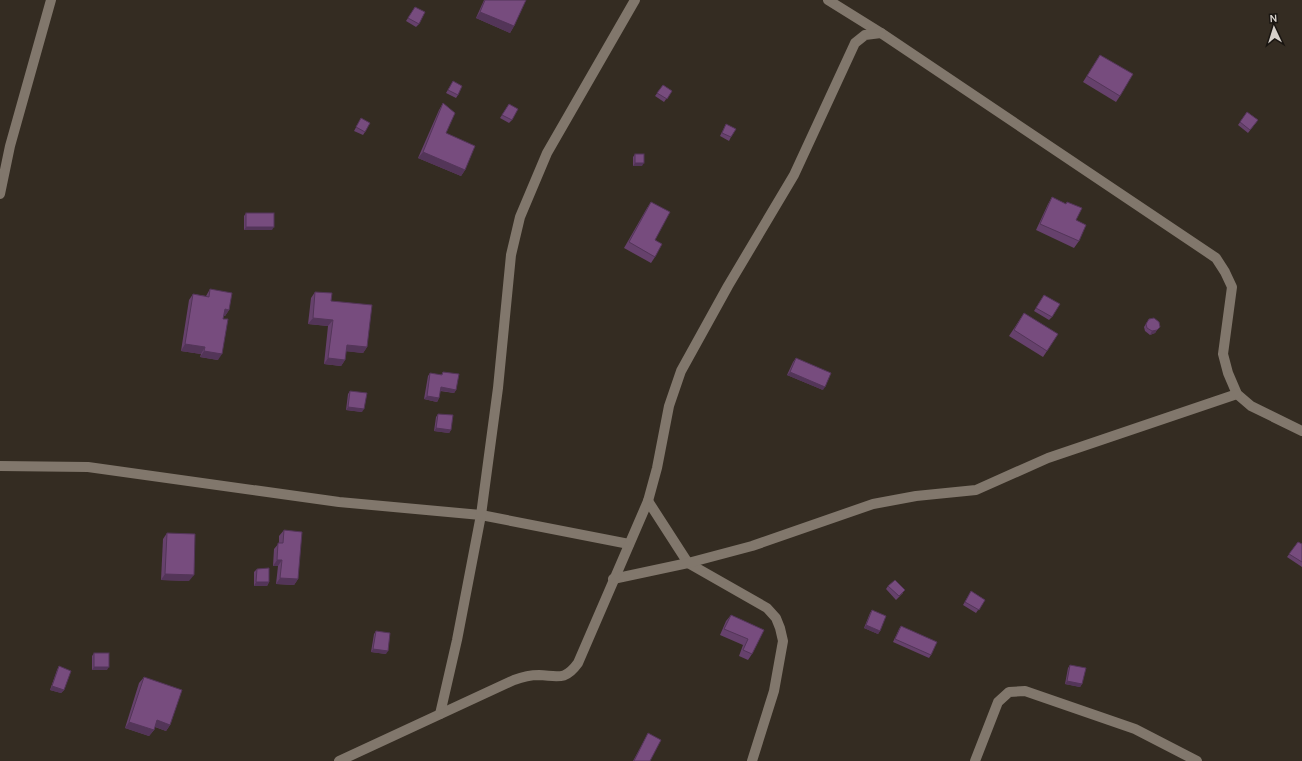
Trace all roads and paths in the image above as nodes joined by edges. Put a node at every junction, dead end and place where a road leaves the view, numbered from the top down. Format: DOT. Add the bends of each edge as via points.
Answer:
graph roads {
  1 [pos="51,0"];
  2 [pos="635,0"];
  3 [pos="828,0"];
  4 [pos="881,33"];
  5 [pos="0,194"];
  6 [pos="1237,394"];
  7 [pos="1302,432"];
  8 [pos="0,466"];
  9 [pos="648,501"];
  10 [pos="481,515"];
  11 [pos="629,544"];
  12 [pos="688,563"];
  13 [pos="613,579"];
  14 [pos="440,714"];
  15 [pos="339,761"];
  16 [pos="752,761"];
  17 [pos="975,761"];
  18 [pos="1197,761"];
  1 -- 5 [label="street" via="10,146"];
  2 -- 10 [label="street" via="547,153 520,217 511,255 498,388"];
  3 -- 4 [label="street"];
  4 -- 6 [label="street" via="1216,258 1232,288 1223,354"];
  4 -- 9 [label="street" via="866,35 854,43 794,176 681,371 669,406"];
  6 -- 7 [label="street" via="1251,406"];
  6 -- 12 [label="street" via="1048,458 976,490 916,496 874,504 752,546"];
  8 -- 10 [label="street" via="88,467 339,502"];
  9 -- 11 [label="street"];
  9 -- 12 [label="street"];
  10 -- 11 [label="street"];
  10 -- 14 [label="street"];
  11 -- 13 [label="street"];
  12 -- 13 [label="street"];
  12 -- 16 [label="street" via="767,608 776,618 780,628 783,641 774,691"];
  13 -- 14 [label="street" via="572,672 562,676 525,676"];
  14 -- 15 [label="street"];
  17 -- 18 [label="street" via="998,702 1009,692 1025,691 1135,729"];
}
